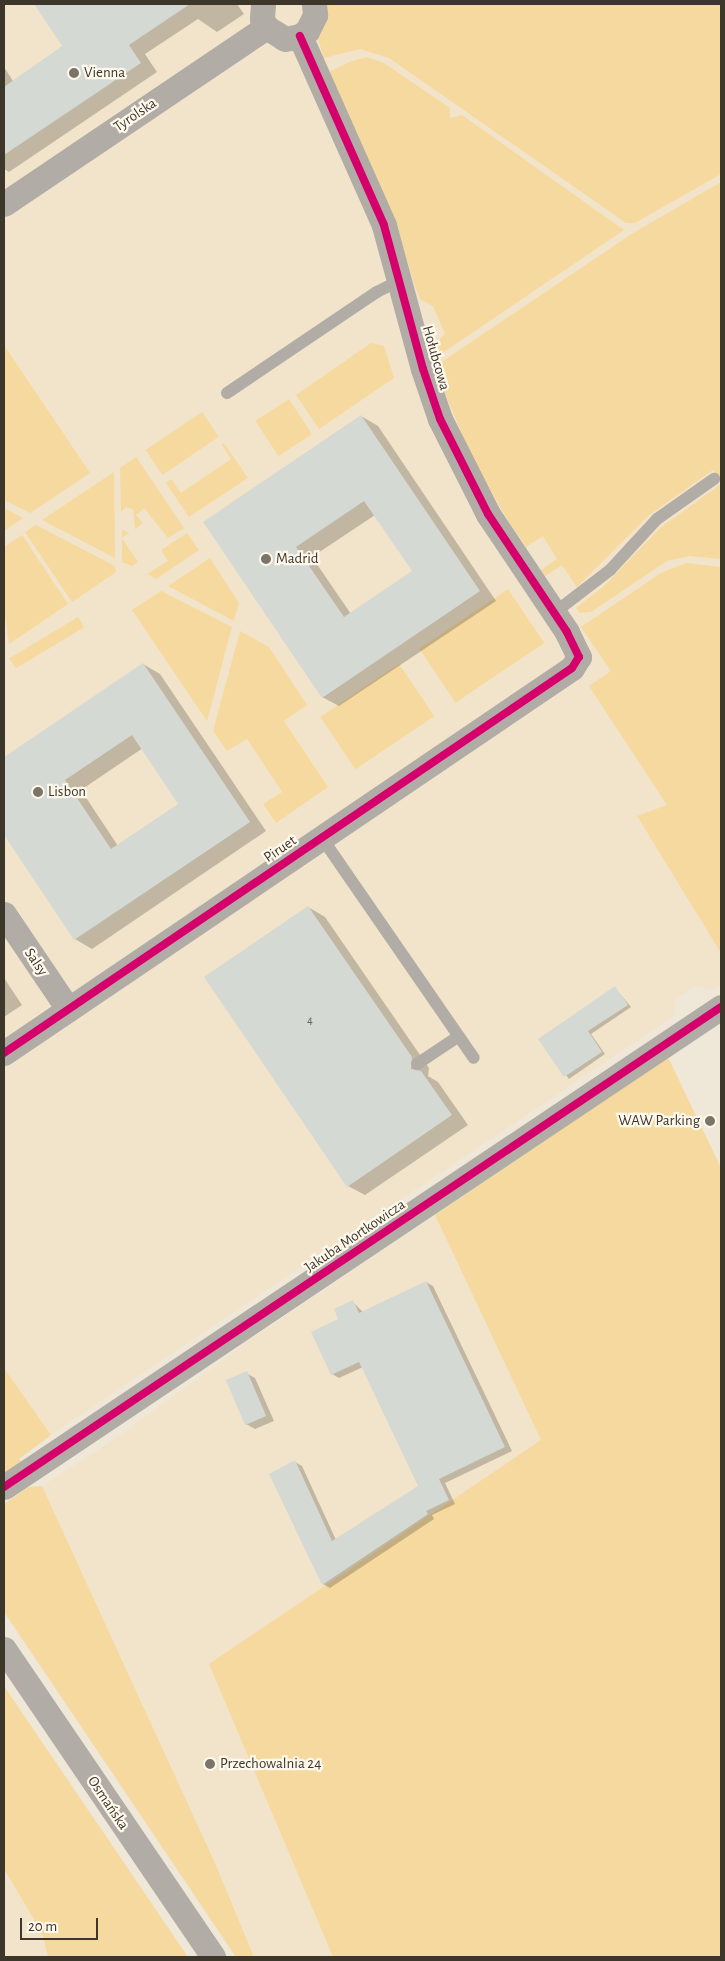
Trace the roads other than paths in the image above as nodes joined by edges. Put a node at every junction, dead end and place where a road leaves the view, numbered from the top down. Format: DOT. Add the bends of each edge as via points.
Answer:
graph roads {
  1 [pos="314,4"];
  2 [pos="264,15"];
  3 [pos="300,36"];
  4 [pos="4,204"];
  5 [pos="401,280"];
  6 [pos="227,393"];
  7 [pos="714,479"];
  8 [pos="554,613"];
  9 [pos="572,668"];
  10 [pos="322,838"];
  11 [pos="4,914"];
  12 [pos="721,1007"];
  13 [pos="68,1010"];
  14 [pos="459,1036"];
  15 [pos="4,1053"];
  16 [pos="474,1058"];
  17 [pos="417,1064"];
  18 [pos="4,1487"];
  19 [pos="4,1649"];
  20 [pos="213,1957"];
  1 -- 3 [label="street" via="313,23"];
  2 -- 3 [label="street" via="285,38"];
  2 -- 4 [label="street, Tyrolska"];
  3 -- 5 [label="street, Hołubcowa" via="384,225"];
  5 -- 6 [label="lane" via="377,292"];
  5 -- 8 [label="street, Hołubcowa" via="422,370 464,471"];
  7 -- 8 [label="lane" via="657,519 610,570"];
  8 -- 9 [label="street, Hołubcowa" via="576,649 578,657"];
  9 -- 10 [label="street, Piruet"];
  10 -- 13 [label="street, Piruet"];
  10 -- 14 [label="lane"];
  11 -- 13 [label="street, Salsy"];
  12 -- 18 [label="street, Jakuba Mortkowicza"];
  13 -- 15 [label="street, Piruet"];
  14 -- 16 [label="lane"];
  14 -- 17 [label="lane"];
  19 -- 20 [label="street, Osmańska"];
}
